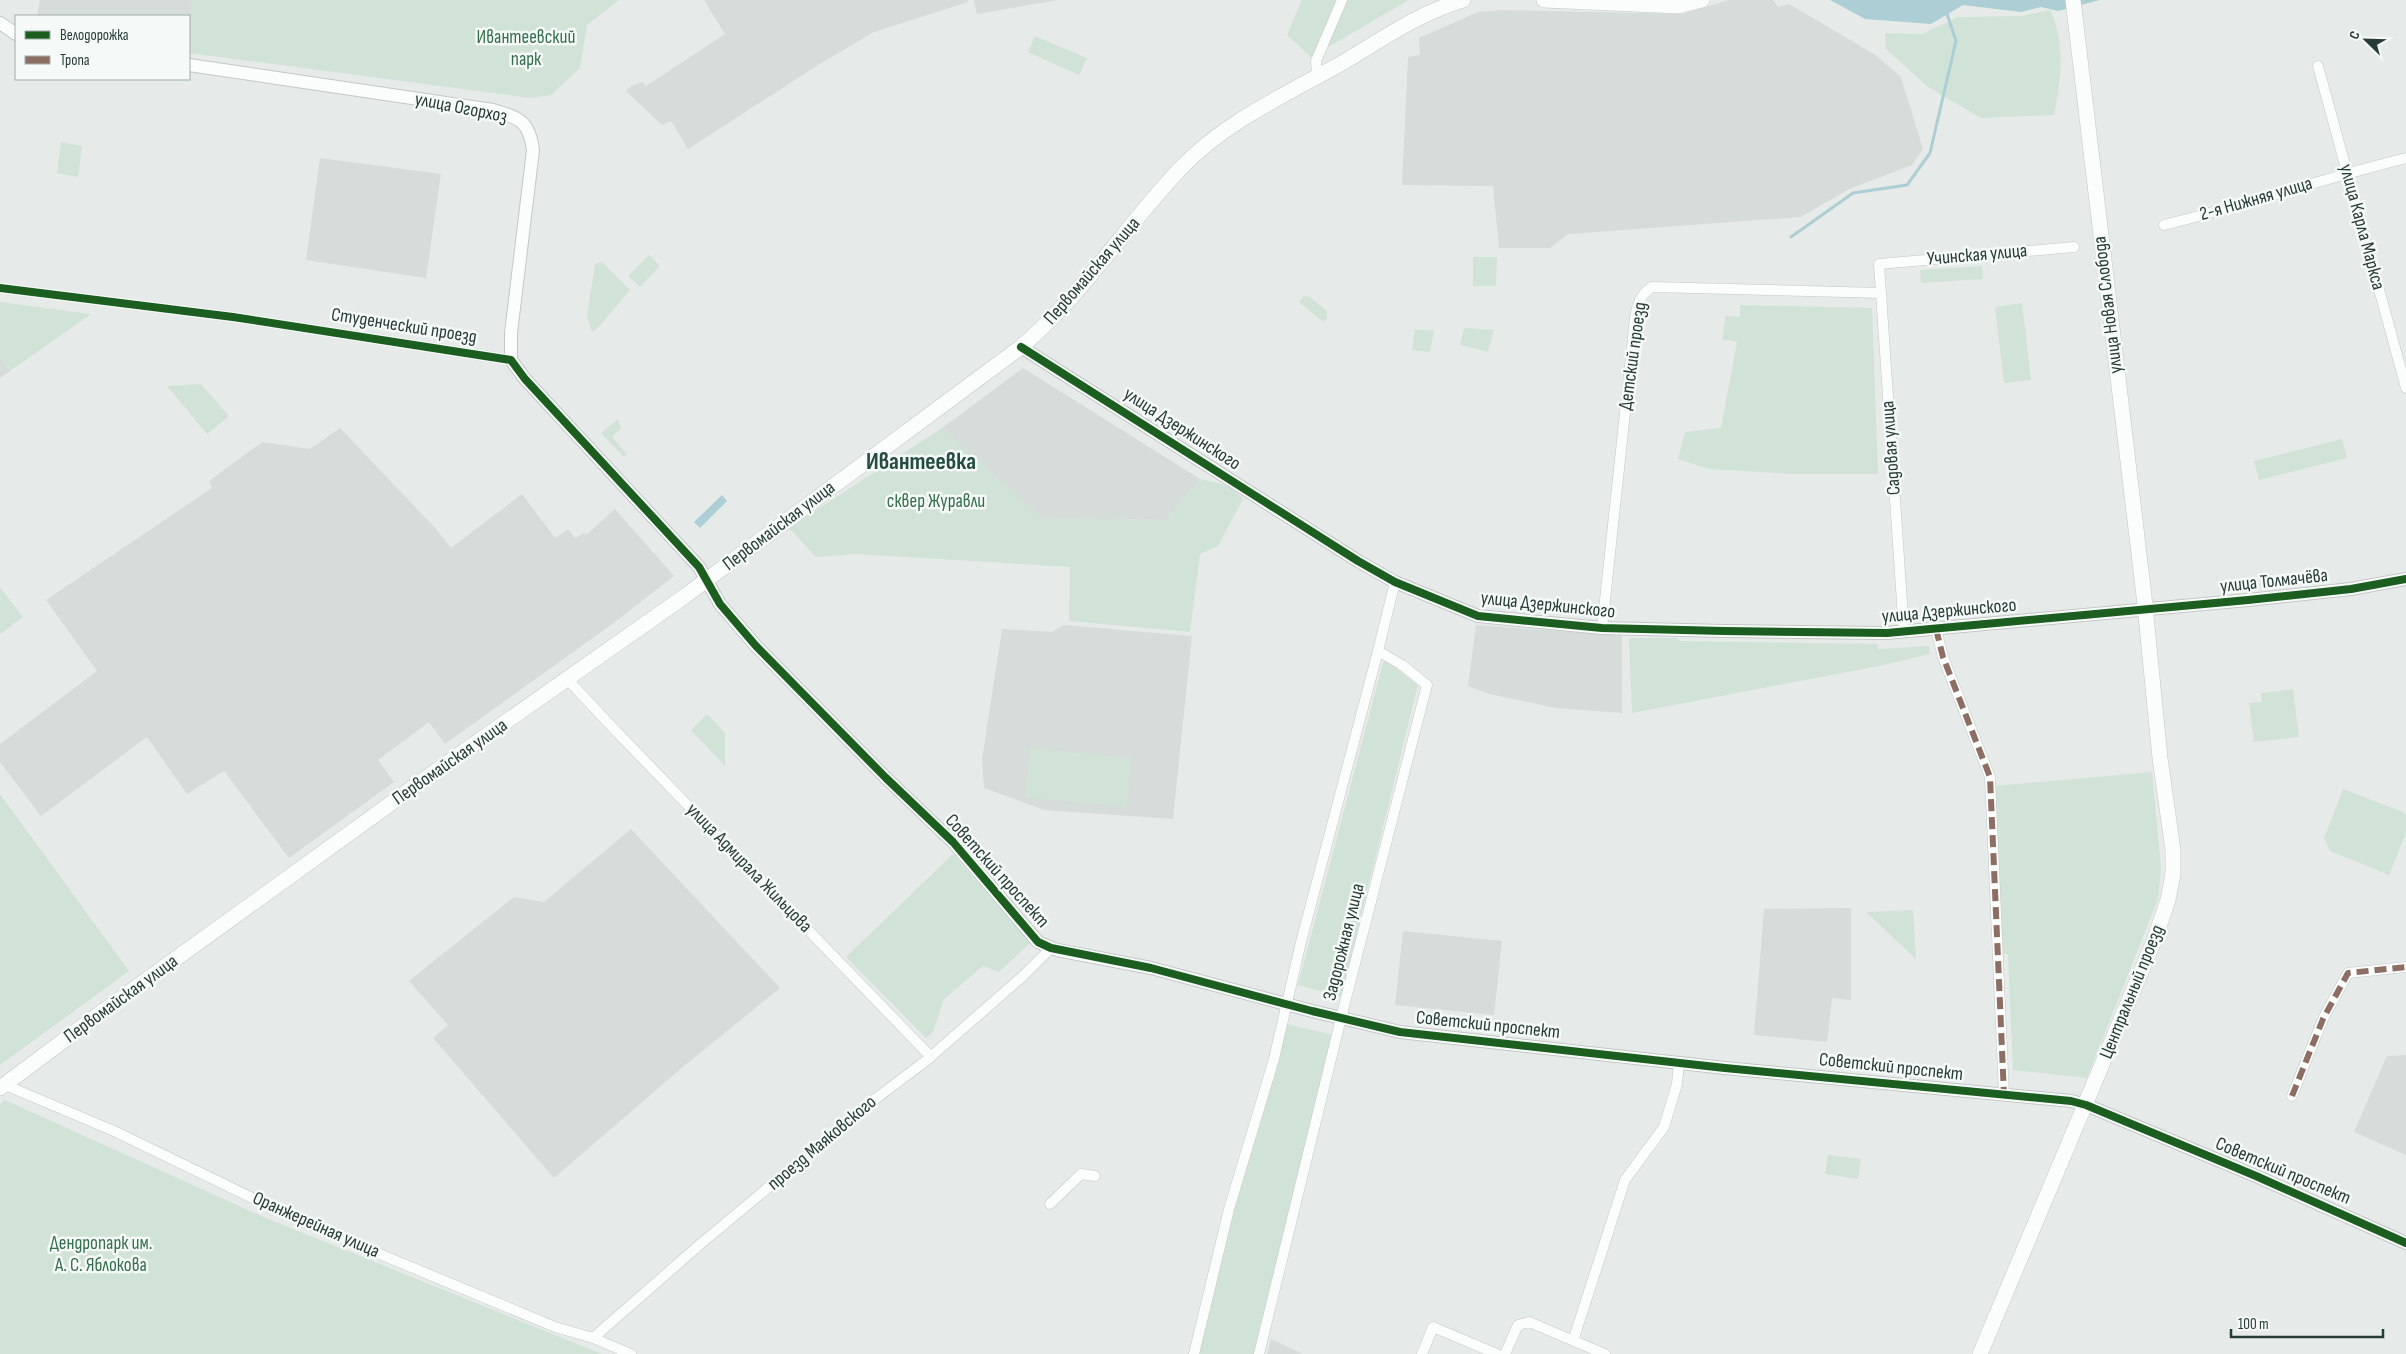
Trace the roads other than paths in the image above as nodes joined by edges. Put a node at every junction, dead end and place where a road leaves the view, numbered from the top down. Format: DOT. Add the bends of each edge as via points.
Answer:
graph roads {
  1 [pos="1342,0"];
  2 [pos="1463,0"];
  3 [pos="1544,0"];
  4 [pos="2073,0"];
  5 [pos="1700,1"];
  6 [pos="0,24"];
  7 [pos="15,33"];
  8 [pos="190,65"];
  9 [pos="2318,66"];
  10 [pos="1318,76"];
  11 [pos="2406,158"];
  12 [pos="2346,172"];
  13 [pos="2164,225"];
  14 [pos="2074,247"];
  15 [pos="1880,264"];
  16 [pos="0,288"];
  17 [pos="1881,293"];
  18 [pos="1021,347"];
  19 [pos="511,360"];
  20 [pos="2406,388"];
  21 [pos="2406,579"];
  22 [pos="706,581"];
  23 [pos="1395,582"];
  24 [pos="2146,609"];
  25 [pos="1602,628"];
  26 [pos="1936,629"];
  27 [pos="1904,632"];
  28 [pos="1378,651"];
  29 [pos="568,680"];
  30 [pos="1051,948"];
  31 [pos="2406,967"];
  32 [pos="1286,1005"];
  33 [pos="1342,1018"];
  34 [pos="930,1057"];
  35 [pos="1679,1063"];
  36 [pos="2,1087"];
  37 [pos="2004,1095"];
  38 [pos="2292,1096"];
  39 [pos="2086,1105"];
  40 [pos="1095,1176"];
  41 [pos="1050,1204"];
  42 [pos="2406,1243"];
  43 [pos="593,1338"];
  44 [pos="1573,1341"];
  45 [pos="631,1354"];
  46 [pos="1194,1354"];
  47 [pos="1259,1354"];
  48 [pos="1422,1354"];
  49 [pos="1497,1354"];
  50 [pos="1505,1354"];
  51 [pos="1605,1354"];
  52 [pos="1980,1354"];
  1 -- 10 [label="street" via="1316,61"];
  2 -- 10 [label="main road, Первомайская улица" via="1430,12"];
  3 -- 5 [label="main road" via="1678,6"];
  4 -- 24 [label="main road, улица Новая Слобода"];
  6 -- 7 [label="street"];
  8 -- 19 [label="street, улица Огорхоз" via="493,110 525,123 531,134 533,150 511,333"];
  9 -- 12 [label="street, улица Карла Маркса"];
  10 -- 18 [label="main road, Первомайская улица" via="1232,126 1200,149 1070,300"];
  11 -- 12 [label="street, 2-я Нижняя улица"];
  12 -- 13 [label="street, 2-я Нижняя улица"];
  12 -- 20 [label="street, улица Карла Маркса"];
  14 -- 15 [label="street, Учинская улица"];
  15 -- 17 [label="street, Садовая улица"];
  16 -- 19 [label="street, Студенческий проезд" via="233,317"];
  17 -- 25 [label="street, Детский проезд" via="1652,288 1643,292 1638,302 1632,347"];
  17 -- 27 [label="street, Садовая улица"];
  18 -- 22 [label="main road, Первомайская улица"];
  18 -- 23 [label="street, улица Дзержинского" via="1323,540"];
  19 -- 22 [label="street" via="699,567"];
  21 -- 24 [label="street, улица Толмачёва" via="2351,589"];
  22 -- 29 [label="main road, Первомайская улица"];
  22 -- 30 [label="street, Советский проспект" via="720,604 779,670 953,842 1038,942"];
  23 -- 25 [label="street, улица Дзержинского" via="1478,616"];
  23 -- 28 [label="street"];
  24 -- 26 [label="street, улица Дзержинского"];
  24 -- 39 [label="main road, Центральный проезд" via="2173,874 2154,941"];
  25 -- 27 [label="street, улица Дзержинского"];
  26 -- 27 [label="street, улица Дзержинского"];
  26 -- 37 [label="street" via="1942,657 1990,777"];
  28 -- 32 [label="street"];
  28 -- 33 [label="street, Задорожная улица" via="1402,664 1427,685"];
  29 -- 34 [label="street, улица Адмирала Жильцова"];
  29 -- 36 [label="main road, Первомайская улица" via="433,773"];
  30 -- 32 [label="street, Советский проспект" via="1151,968"];
  30 -- 34 [label="street, проезд Маяковского"];
  31 -- 38 [label="street" via="2348,973 2323,1019"];
  32 -- 33 [label="street, Советский проспект"];
  32 -- 46 [label="street" via="1274,1059 1229,1209"];
  33 -- 35 [label="street, Советский проспект" via="1406,1033"];
  33 -- 47 [label="street, Задорожная улица"];
  34 -- 43 [label="street, проезд Маяковского" via="862,1109"];
  35 -- 37 [label="street, Советский проспект"];
  35 -- 44 [label="street" via="1677,1084 1664,1127 1625,1180"];
  36 -- 43 [label="street, Оранжерейная улица" via="114,1131 298,1220 555,1327"];
  37 -- 39 [label="street, Советский проспект"];
  39 -- 42 [label="street, Советский проспект" via="2264,1179"];
  39 -- 52 [label="main road, Центральный проезд"];
  40 -- 41 [label="street" via="1081,1174"];
  43 -- 45 [label="street, Оранжерейная улица"];
  44 -- 50 [label="street" via="1530,1322 1518,1325"];
  44 -- 51 [label="street"];
  48 -- 49 [label="street" via="1433,1327"];
}
